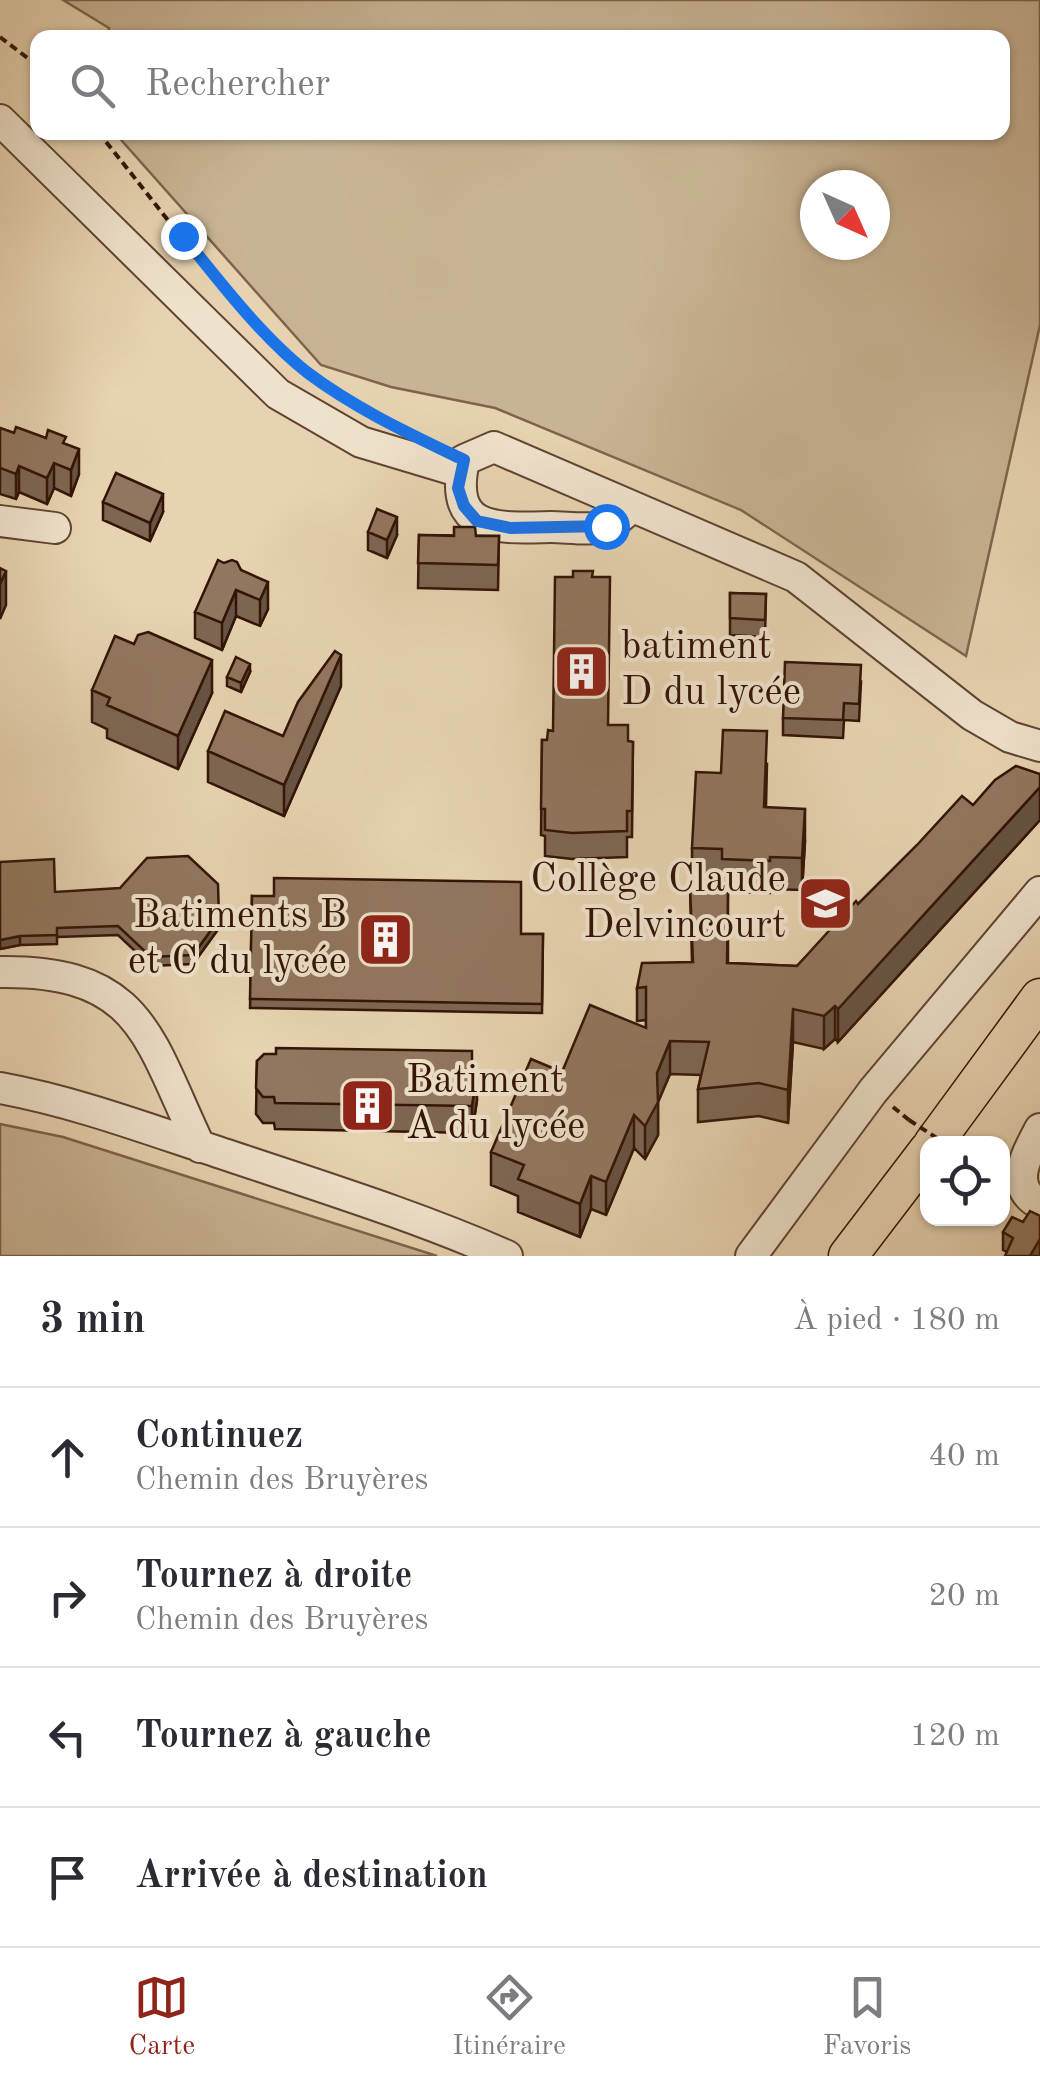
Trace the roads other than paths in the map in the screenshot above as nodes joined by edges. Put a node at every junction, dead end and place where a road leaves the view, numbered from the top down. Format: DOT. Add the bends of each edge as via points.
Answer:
graph roads {
  1 [pos="0,120"];
  2 [pos="461,472"];
  3 [pos="632,507"];
  4 [pos="0,521"];
  5 [pos="55,528"];
  6 [pos="1040,746"];
  7 [pos="1040,892"];
  8 [pos="0,972"];
  9 [pos="1040,998"];
  10 [pos="0,1088"];
  11 [pos="1040,1129"];
  12 [pos="925,1136"];
  13 [pos="920,1143"];
  14 [pos="200,1146"];
  15 [pos="1034,1201"];
  16 [pos="508,1256"];
  17 [pos="750,1256"];
  18 [pos="848,1256"];
  1 -- 2 [label="street" via="278,394 362,442"];
  2 -- 3 [label="street" via="464,460 494,446"];
  2 -- 3 [label="street" via="458,488 477,521 510,528 606,526"];
  3 -- 6 [label="street" via="796,577 958,704 1010,737"];
  4 -- 5 [label="street"];
  7 -- 17 [label="street" via="872,1091"];
  8 -- 14 [label="street" via="43,972 103,991 128,1007"];
  9 -- 12 [label="main road"];
  10 -- 14 [label="street"];
  11 -- 15 [label="street" via="1022,1164 1022,1186"];
  13 -- 18 [label="main road"];
  14 -- 16 [label="street" via="441,1226"];
}
